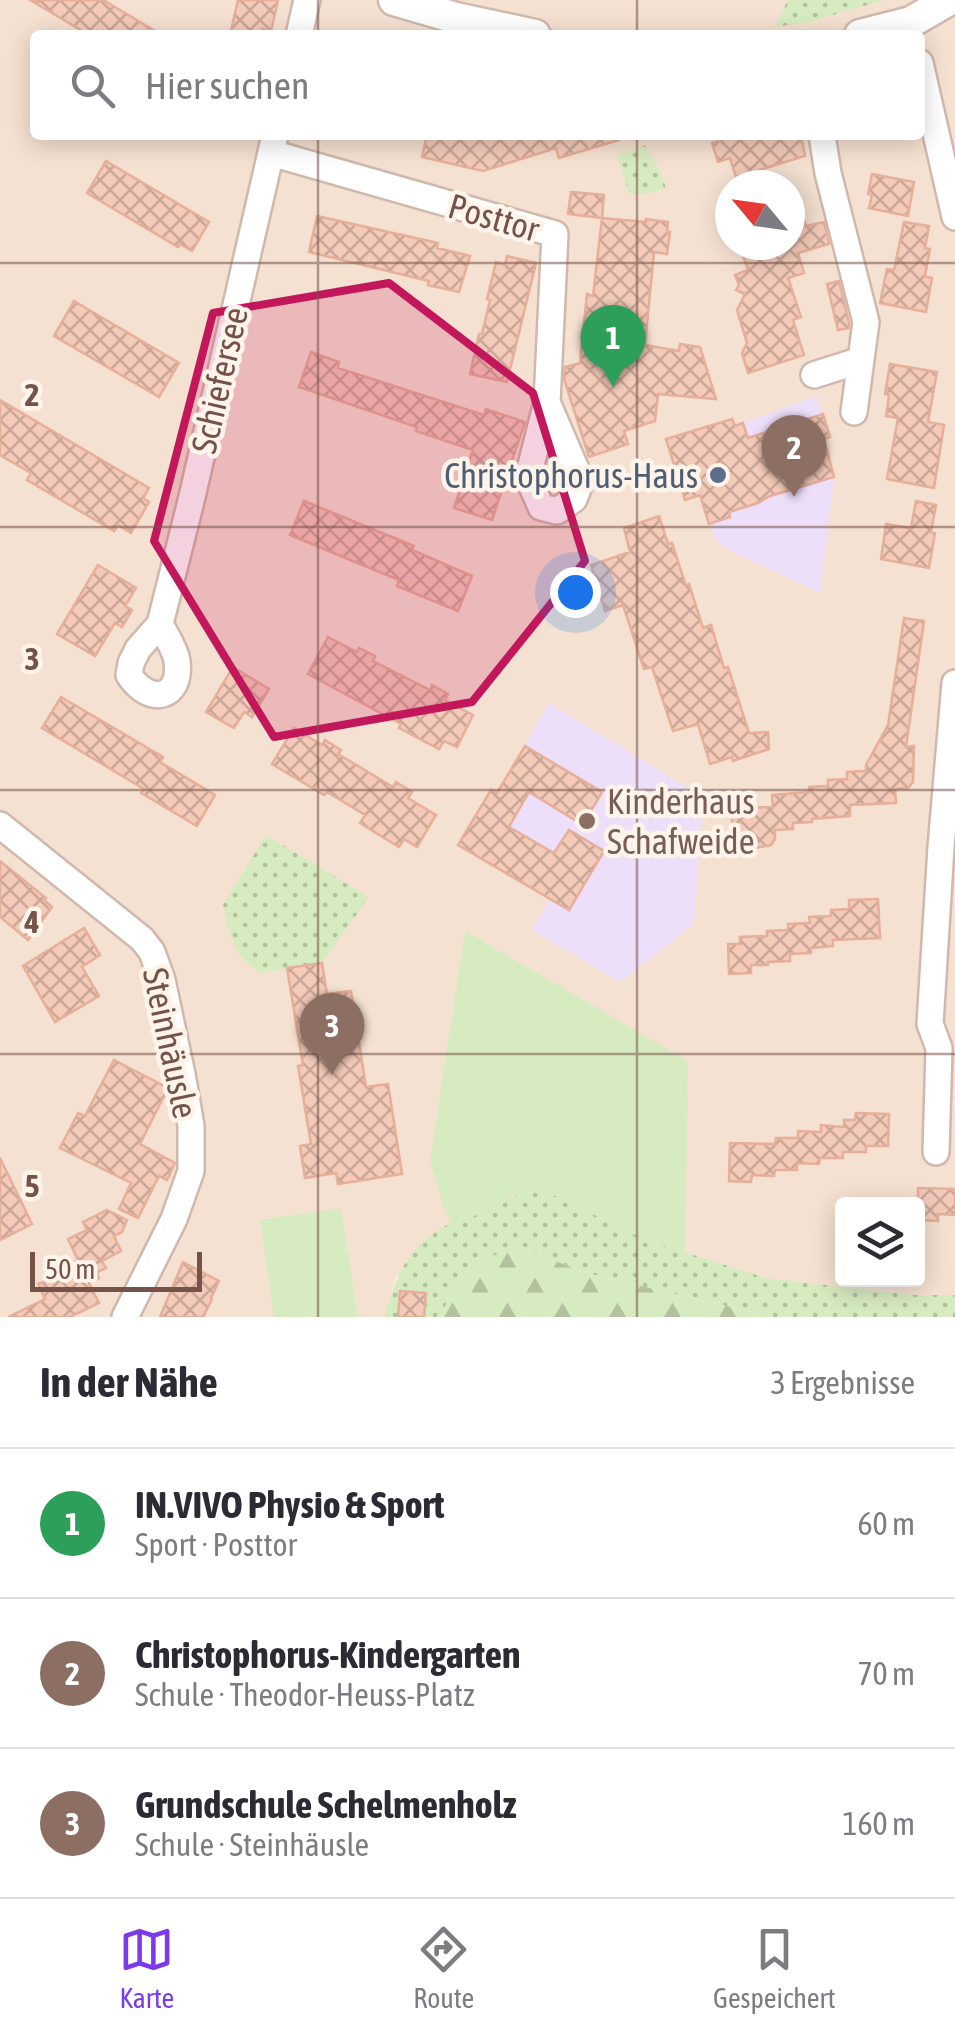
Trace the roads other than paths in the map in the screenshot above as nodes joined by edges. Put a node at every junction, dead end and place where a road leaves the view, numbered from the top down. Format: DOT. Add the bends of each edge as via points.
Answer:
graph roads {
  1 [pos="307,0"];
  2 [pos="394,0"];
  3 [pos="949,0"];
  4 [pos="912,28"];
  5 [pos="300,30"];
  6 [pos="512,30"];
  7 [pos="925,106"];
  8 [pos="823,140"];
  9 [pos="273,144"];
  10 [pos="955,216"];
  11 [pos="860,360"];
  12 [pos="814,375"];
  13 [pos="546,402"];
  14 [pos="854,412"];
  15 [pos="160,624"];
  16 [pos="955,682"];
  17 [pos="0,825"];
  18 [pos="936,1152"];
  19 [pos="125,1317"];
  1 -- 5 [label="street"];
  2 -- 6 [label="street"];
  3 -- 4 [label="street"];
  7 -- 10 [label="street"];
  8 -- 11 [label="street" via="866,322"];
  9 -- 13 [label="street, Posttor" via="555,234"];
  9 -- 15 [label="street, Schiefersee"];
  11 -- 12 [label="street"];
  11 -- 14 [label="street"];
  16 -- 18 [label="street" via="930,1024 939,1048"];
  17 -- 19 [label="street, Steinhäusle" via="142,939 162,980 190,1126 191,1171"];
}
